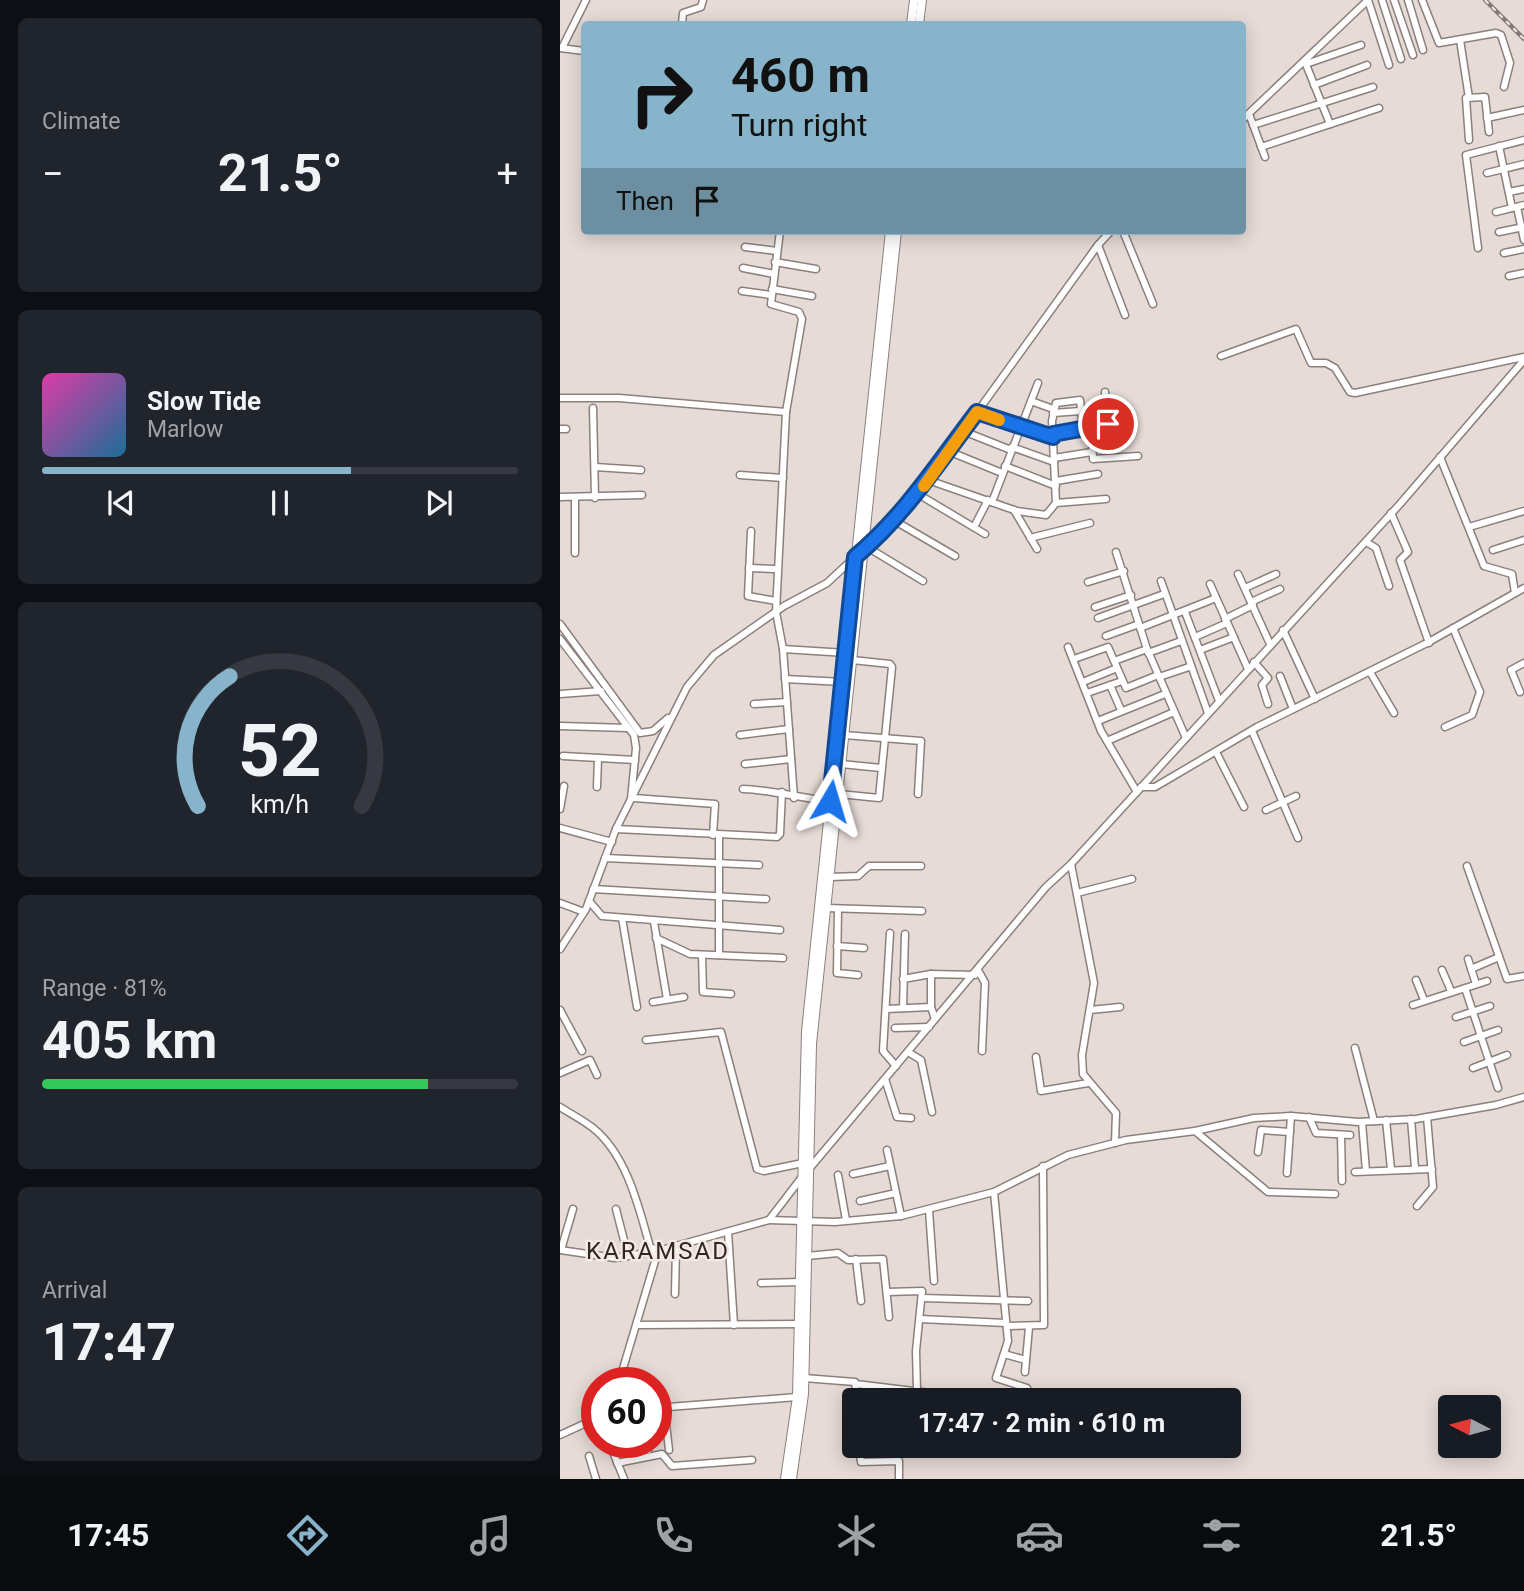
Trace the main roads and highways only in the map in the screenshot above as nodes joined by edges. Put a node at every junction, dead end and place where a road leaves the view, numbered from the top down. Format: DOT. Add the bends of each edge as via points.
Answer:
graph roads {
  1 [pos="914,0"];
  2 [pos="922,0"];
  3 [pos="911,21"];
  4 [pos="919,21"];
  5 [pos="890,235"];
  6 [pos="896,235"];
  7 [pos="876,387"];
  8 [pos="849,656"];
  9 [pos="806,1166"];
  10 [pos="804,1221"];
  11 [pos="785,1479"];
  12 [pos="792,1479"];
  1 -- 3 [label="main road"];
  2 -- 4 [label="main road"];
  5 -- 7 [label="main road"];
  6 -- 7 [label="main road"];
  7 -- 8 [label="main road"];
  8 -- 9 [label="main road" via="812,1044"];
  8 -- 9 [label="main road" via="806,1031"];
  9 -- 10 [label="main road"];
  9 -- 10 [label="main road"];
  10 -- 11 [label="main road" via="797,1397"];
  10 -- 12 [label="main road" via="804,1378"];
}
